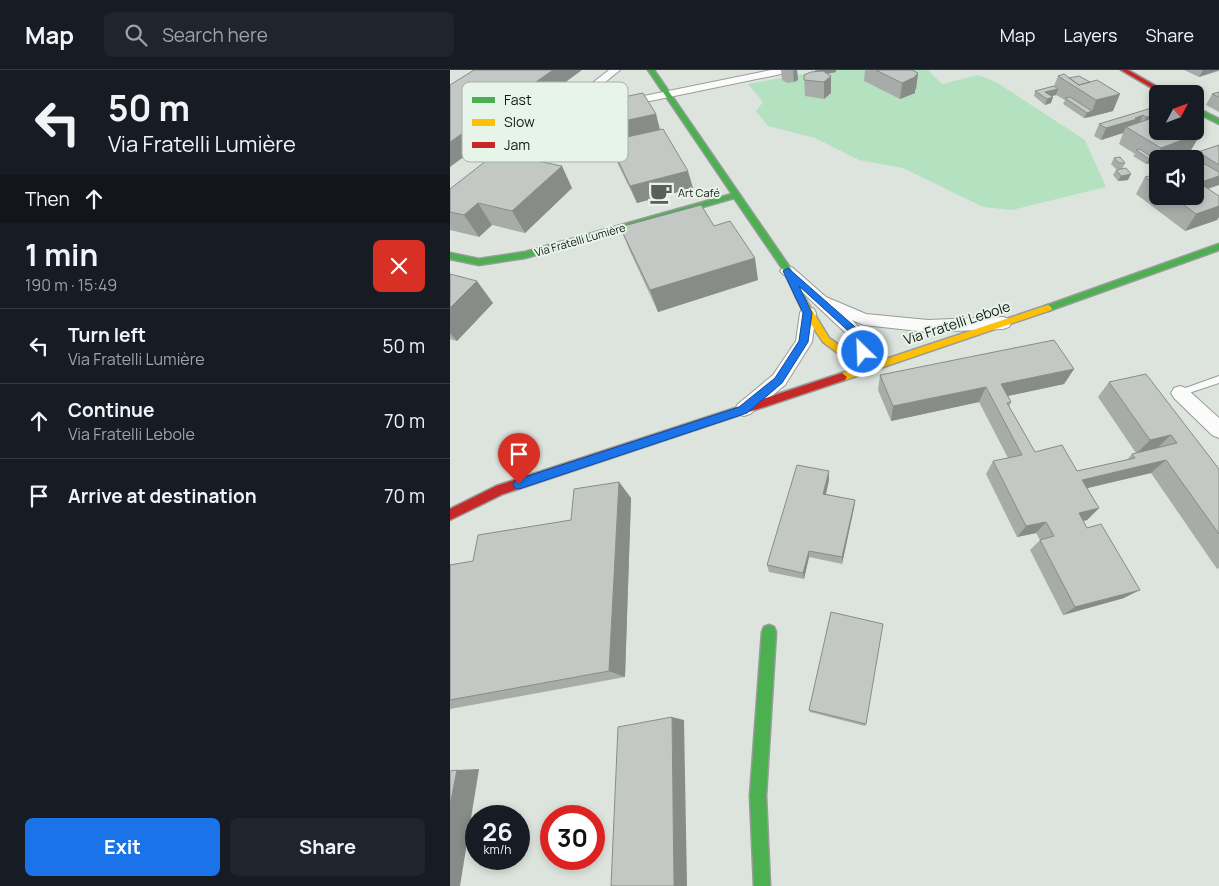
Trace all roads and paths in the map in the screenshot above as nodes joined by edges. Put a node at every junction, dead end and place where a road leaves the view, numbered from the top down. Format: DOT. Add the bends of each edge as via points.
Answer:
graph roads {
  1 [pos="615,70"];
  2 [pos="652,70"];
  3 [pos="786,70"];
  4 [pos="1124,70"];
  5 [pos="600,82"];
  6 [pos="1151,85"];
  7 [pos="668,94"];
  8 [pos="628,102"];
  9 [pos="1204,114"];
  10 [pos="1219,122"];
  11 [pos="499,162"];
  12 [pos="736,195"];
  13 [pos="450,200"];
  14 [pos="1219,247"];
  15 [pos="450,256"];
  16 [pos="788,271"];
  17 [pos="824,302"];
  18 [pos="808,313"];
  19 [pos="1007,323"];
  20 [pos="867,369"];
  21 [pos="1219,379"];
  22 [pos="1180,393"];
  23 [pos="743,410"];
  24 [pos="1219,430"];
  25 [pos="450,515"];
  26 [pos="768,632"];
  27 [pos="762,886"];
  1 -- 5 [label="street"];
  2 -- 7 [label="street"];
  3 -- 7 [label="street"];
  4 -- 6 [label="street"];
  7 -- 8 [label="street"];
  7 -- 12 [label="street"];
  9 -- 10 [label="street"];
  11 -- 13 [label="street"];
  12 -- 15 [label="street, Via Fratelli Lumière" via="525,256 478,262"];
  12 -- 16 [label="street"];
  14 -- 19 [label="street, Via Fratelli Lebole"];
  16 -- 17 [label="street"];
  16 -- 18 [label="street"];
  17 -- 19 [label="street" via="864,319 919,326"];
  17 -- 20 [label="street" via="859,336"];
  18 -- 20 [label="street" via="826,340"];
  18 -- 23 [label="street" via="804,342 779,380"];
  19 -- 20 [label="street, Via Fratelli Lebole"];
  20 -- 23 [label="street, Via Fratelli Lebole"];
  21 -- 22 [label="lane"];
  22 -- 24 [label="street"];
  23 -- 25 [label="street, Via Fratelli Lebole" via="500,490"];
  26 -- 27 [label="street" via="758,796"];
}
